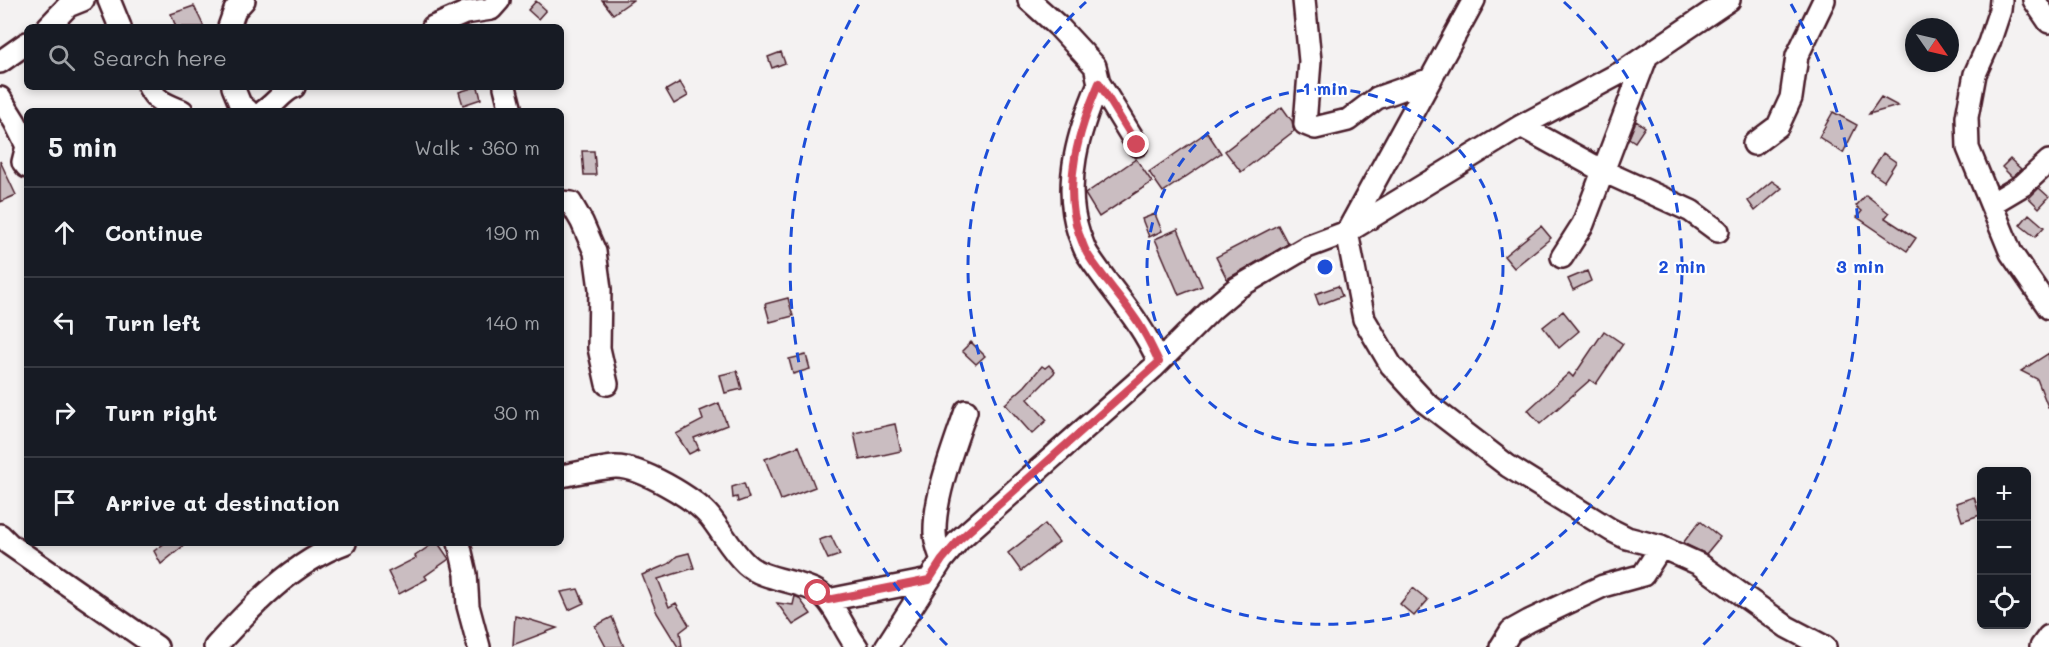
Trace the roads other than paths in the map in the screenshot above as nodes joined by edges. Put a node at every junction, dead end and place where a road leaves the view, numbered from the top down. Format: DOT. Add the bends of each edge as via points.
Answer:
graph roads {
  1 [pos="110,0"];
  2 [pos="244,0"];
  3 [pos="1029,0"];
  4 [pos="1304,0"];
  5 [pos="1474,0"];
  6 [pos="1729,0"];
  7 [pos="1824,0"];
  8 [pos="2001,0"];
  9 [pos="2034,0"];
  10 [pos="72,2"];
  11 [pos="495,12"];
  12 [pos="2049,22"];
  13 [pos="51,24"];
  14 [pos="119,24"];
  15 [pos="230,24"];
  16 [pos="440,24"];
  17 [pos="24,46"];
  18 [pos="1646,58"];
  19 [pos="0,62"];
  20 [pos="1431,79"];
  21 [pos="1099,83"];
  22 [pos="150,90"];
  23 [pos="234,90"];
  24 [pos="288,90"];
  25 [pos="506,90"];
  26 [pos="0,98"];
  27 [pos="175,108"];
  28 [pos="245,108"];
  29 [pos="269,108"];
  30 [pos="510,108"];
  31 [pos="1521,126"];
  32 [pos="24,140"];
  33 [pos="1754,144"];
  34 [pos="1137,145"];
  35 [pos="2049,161"];
  36 [pos="1603,171"];
  37 [pos="564,202"];
  38 [pos="1991,204"];
  39 [pos="1718,231"];
  40 [pos="1347,232"];
  41 [pos="1562,257"];
  42 [pos="2049,308"];
  43 [pos="1159,362"];
  44 [pos="607,384"];
  45 [pos="966,411"];
  46 [pos="564,476"];
  47 [pos="0,535"];
  48 [pos="338,546"];
  49 [pos="460,546"];
  50 [pos="1661,547"];
  51 [pos="942,560"];
  52 [pos="929,580"];
  53 [pos="828,600"];
  54 [pos="2049,636"];
  55 [pos="157,647"];
  56 [pos="215,647"];
  57 [pos="479,647"];
  58 [pos="858,647"];
  59 [pos="886,647"];
  60 [pos="1501,647"];
  61 [pos="1825,647"];
  62 [pos="2041,647"];
  1 -- 14 [label="street"];
  2 -- 15 [label="street"];
  3 -- 21 [label="street" via="1095,66"];
  4 -- 20 [label="street" via="1310,61 1305,124 1315,128 1348,120 1377,98"];
  5 -- 20 [label="street"];
  6 -- 18 [label="street"];
  7 -- 33 [label="street" via="1797,56 1791,98 1778,126"];
  8 -- 38 [label="street" via="1975,74 1967,117 1968,148"];
  9 -- 12 [label="street"];
  10 -- 13 [label="street"];
  11 -- 16 [label="street" via="465,13"];
  17 -- 19 [label="street"];
  18 -- 31 [label="street"];
  18 -- 36 [label="street"];
  20 -- 40 [label="street"];
  21 -- 34 [label="street"];
  21 -- 43 [label="street" via="1079,136 1071,202 1086,253 1135,317"];
  22 -- 27 [label="street" via="160,102"];
  23 -- 28 [label="street"];
  24 -- 29 [label="street"];
  25 -- 30 [label="street"];
  26 -- 32 [label="street"];
  31 -- 36 [label="street"];
  31 -- 40 [label="street"];
  35 -- 38 [label="street" via="2023,185"];
  36 -- 39 [label="street" via="1691,211"];
  36 -- 41 [label="street" via="1583,224"];
  37 -- 44 [label="street" via="571,203 595,252 600,288 599,348"];
  38 -- 42 [label="street" via="2011,253"];
  40 -- 43 [label="street" via="1307,248 1237,288"];
  40 -- 50 [label="street" via="1364,319 1391,366 1426,403 1508,466 1611,530"];
  43 -- 51 [label="street" via="959,540"];
  45 -- 51 [label="street" via="939,502 934,534"];
  46 -- 53 [label="street" via="616,467 660,481 708,515 746,564"];
  47 -- 55 [label="street"];
  48 -- 56 [label="street" via="296,570 242,617"];
  49 -- 57 [label="street" via="468,606"];
  50 -- 60 [label="street" via="1643,575 1603,586 1529,621 1512,631"];
  50 -- 61 [label="street" via="1699,564 1787,627"];
  51 -- 52 [label="street"];
  52 -- 53 [label="street"];
  52 -- 59 [label="street"];
  53 -- 58 [label="street"];
  54 -- 62 [label="street"];
}
